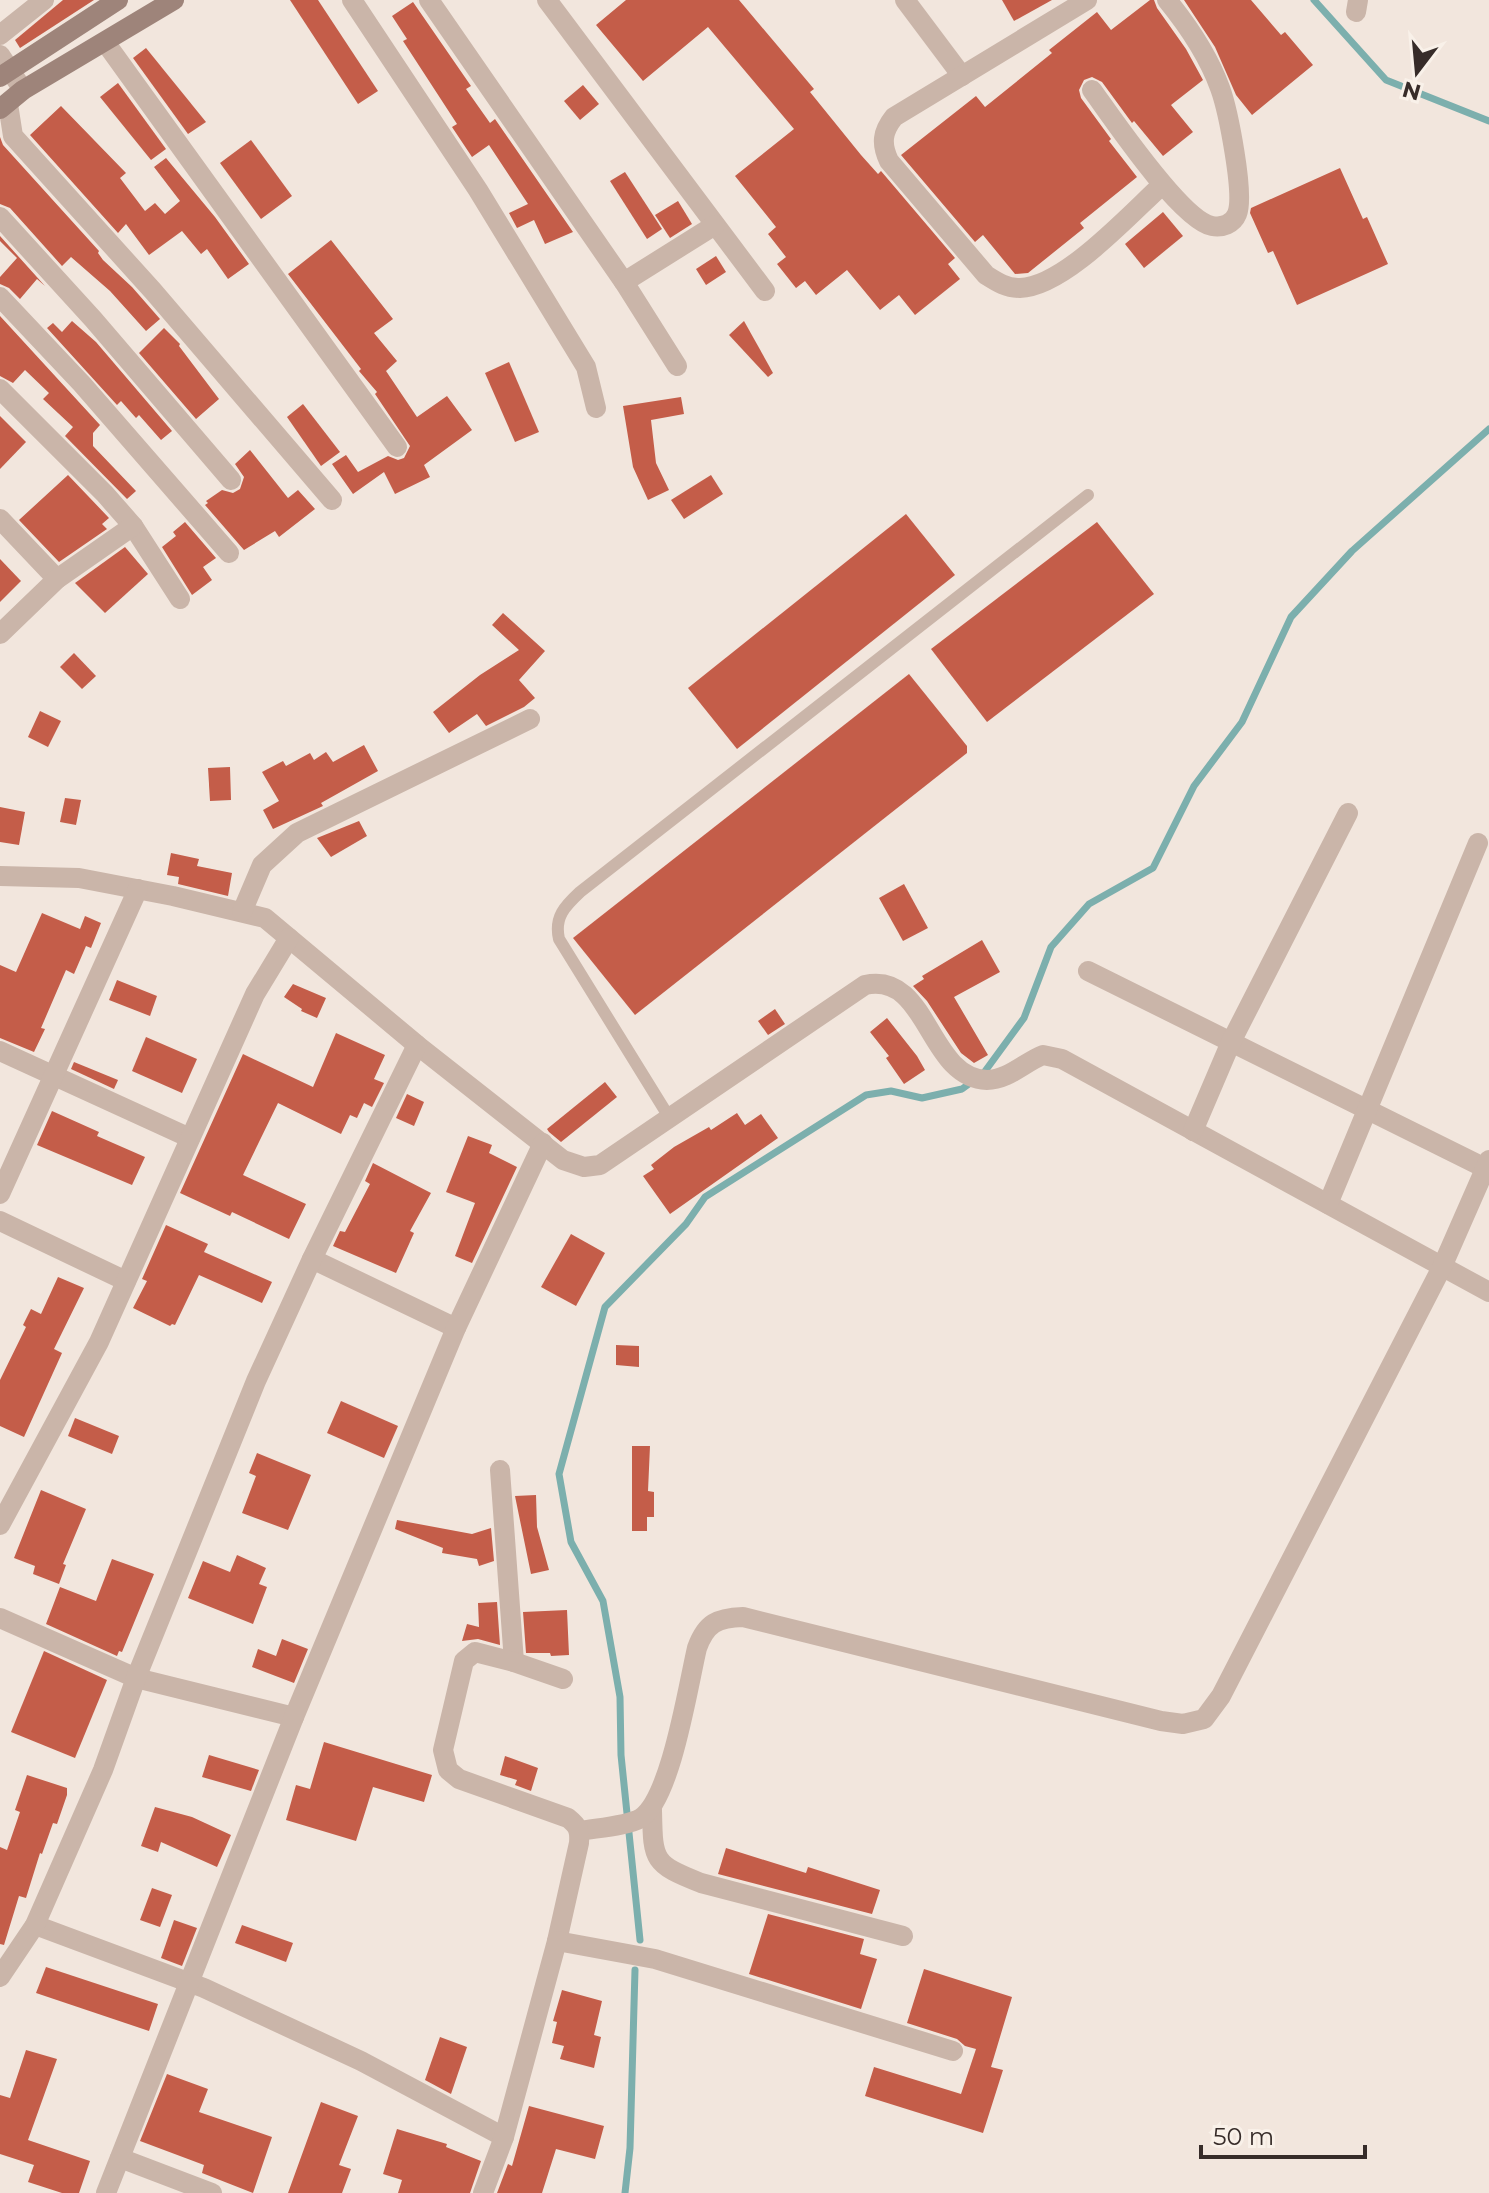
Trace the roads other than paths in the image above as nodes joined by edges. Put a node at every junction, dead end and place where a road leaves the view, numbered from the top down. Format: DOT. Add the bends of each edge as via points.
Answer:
graph roads {
  1 [pos="44,0"];
  2 [pos="118,0"];
  3 [pos="174,0"];
  4 [pos="352,0"];
  5 [pos="429,0"];
  6 [pos="547,0"];
  7 [pos="905,0"];
  8 [pos="1087,0"];
  9 [pos="1167,0"];
  10 [pos="0,35"];
  11 [pos="105,42"];
  12 [pos="3,67"];
  13 [pos="962,76"];
  14 [pos="1092,90"];
  15 [pos="10,101"];
  16 [pos="1162,185"];
  17 [pos="0,217"];
  18 [pos="715,225"];
  19 [pos="624,282"];
  20 [pos="765,291"];
  21 [pos="0,297"];
  22 [pos="677,366"];
  23 [pos="0,389"];
  24 [pos="596,408"];
  25 [pos="397,447"];
  26 [pos="231,480"];
  27 [pos="1088,495"];
  28 [pos="332,500"];
  29 [pos="0,519"];
  30 [pos="133,526"];
  31 [pos="229,553"];
  32 [pos="57,579"];
  33 [pos="180,599"];
  34 [pos="0,634"];
  35 [pos="530,719"];
  36 [pos="1348,813"];
  37 [pos="1478,843"];
  38 [pos="0,876"];
  39 [pos="138,889"];
  40 [pos="242,912"];
  41 [pos="289,938"];
  42 [pos="1088,971"];
  43 [pos="1231,1042"];
  44 [pos="417,1045"];
  45 [pos="0,1051"];
  46 [pos="55,1076"];
  47 [pos="1369,1110"];
  48 [pos="669,1117"];
  49 [pos="1193,1131"];
  50 [pos="190,1138"];
  51 [pos="543,1143"];
  52 [pos="1488,1166"];
  53 [pos="0,1194"];
  54 [pos="1328,1204"];
  55 [pos="0,1221"];
  56 [pos="312,1259"];
  57 [pos="1442,1267"];
  58 [pos="126,1281"];
  59 [pos="1489,1292"];
  60 [pos="456,1328"];
  61 [pos="500,1470"];
  62 [pos="0,1525"];
  63 [pos="0,1618"];
  64 [pos="514,1662"];
  65 [pos="136,1678"];
  66 [pos="563,1679"];
  67 [pos="294,1717"];
  68 [pos="645,1815"];
  69 [pos="580,1831"];
  70 [pos="35,1925"];
  71 [pos="903,1936"];
  72 [pos="557,1941"];
  73 [pos="0,1977"];
  74 [pos="190,1981"];
  75 [pos="953,2051"];
  76 [pos="504,2137"];
  77 [pos="120,2158"];
  78 [pos="106,2193"];
  79 [pos="212,2193"];
  80 [pos="483,2193"];
  1 -- 10 [label="street"];
  2 -- 12 [label="main road"];
  3 -- 11 [label="main road"];
  4 -- 24 [label="street" via="478,190 586,367"];
  5 -- 19 [label="street"];
  6 -- 18 [label="street"];
  7 -- 13 [label="street"];
  8 -- 13 [label="street"];
  9 -- 16 [label="street" via="1194,33 1220,89 1238,174 1237,214 1231,223 1210,226"];
  11 -- 15 [label="main road"];
  11 -- 25 [label="street"];
  12 -- 15 [label="street"];
  13 -- 16 [label="street" via="894,117 884,149 986,275 1004,286 1043,283 1074,264"];
  14 -- 16 [label="street"];
  15 -- 28 [label="street" via="13,136"];
  17 -- 26 [label="street"];
  18 -- 19 [label="street"];
  18 -- 20 [label="street"];
  19 -- 22 [label="street"];
  21 -- 31 [label="street"];
  23 -- 30 [label="street"];
  27 -- 48 [label="lane" via="564,907 559,939"];
  29 -- 32 [label="street"];
  30 -- 32 [label="street"];
  30 -- 33 [label="street"];
  32 -- 34 [label="street"];
  35 -- 40 [label="street" via="297,833 262,865"];
  36 -- 43 [label="street"];
  37 -- 47 [label="street"];
  38 -- 39 [label="street" via="79,878"];
  39 -- 40 [label="street"];
  39 -- 46 [label="street"];
  40 -- 41 [label="street" via="265,918"];
  41 -- 44 [label="street"];
  41 -- 50 [label="street" via="255,994"];
  42 -- 43 [label="street"];
  43 -- 47 [label="street"];
  43 -- 49 [label="street"];
  44 -- 51 [label="street"];
  44 -- 56 [label="street"];
  45 -- 46 [label="street"];
  46 -- 50 [label="street"];
  46 -- 53 [label="street"];
  47 -- 52 [label="street"];
  47 -- 54 [label="street"];
  48 -- 49 [label="street" via="865,985 877,982 902,991 965,1074 987,1080 1043,1055 1062,1059"];
  48 -- 51 [label="street" via="600,1165 569,1163"];
  49 -- 54 [label="street"];
  50 -- 58 [label="street"];
  51 -- 60 [label="street"];
  52 -- 57 [label="street"];
  54 -- 57 [label="street"];
  55 -- 58 [label="street"];
  56 -- 60 [label="street"];
  56 -- 65 [label="street" via="256,1381"];
  57 -- 59 [label="street"];
  57 -- 68 [label="street" via="1221,1696 1204,1719 1183,1724 1161,1721 743,1617 725,1618 712,1622 703,1633 666,1780"];
  58 -- 62 [label="street"];
  60 -- 67 [label="street"];
  61 -- 64 [label="street"];
  63 -- 65 [label="street"];
  64 -- 66 [label="street"];
  64 -- 69 [label="street" via="475,1652 466,1657 444,1762 459,1779 568,1818"];
  65 -- 67 [label="street"];
  65 -- 70 [label="street" via="103,1770"];
  67 -- 74 [label="street"];
  68 -- 69 [label="street"];
  68 -- 71 [label="street" via="656,1858 680,1875"];
  69 -- 72 [label="street"];
  70 -- 73 [label="street"];
  70 -- 74 [label="street"];
  72 -- 75 [label="street" via="655,1959"];
  72 -- 76 [label="street"];
  74 -- 76 [label="street" via="361,2061"];
  74 -- 77 [label="street"];
  76 -- 80 [label="street"];
  77 -- 78 [label="street"];
  77 -- 79 [label="street"];
}
